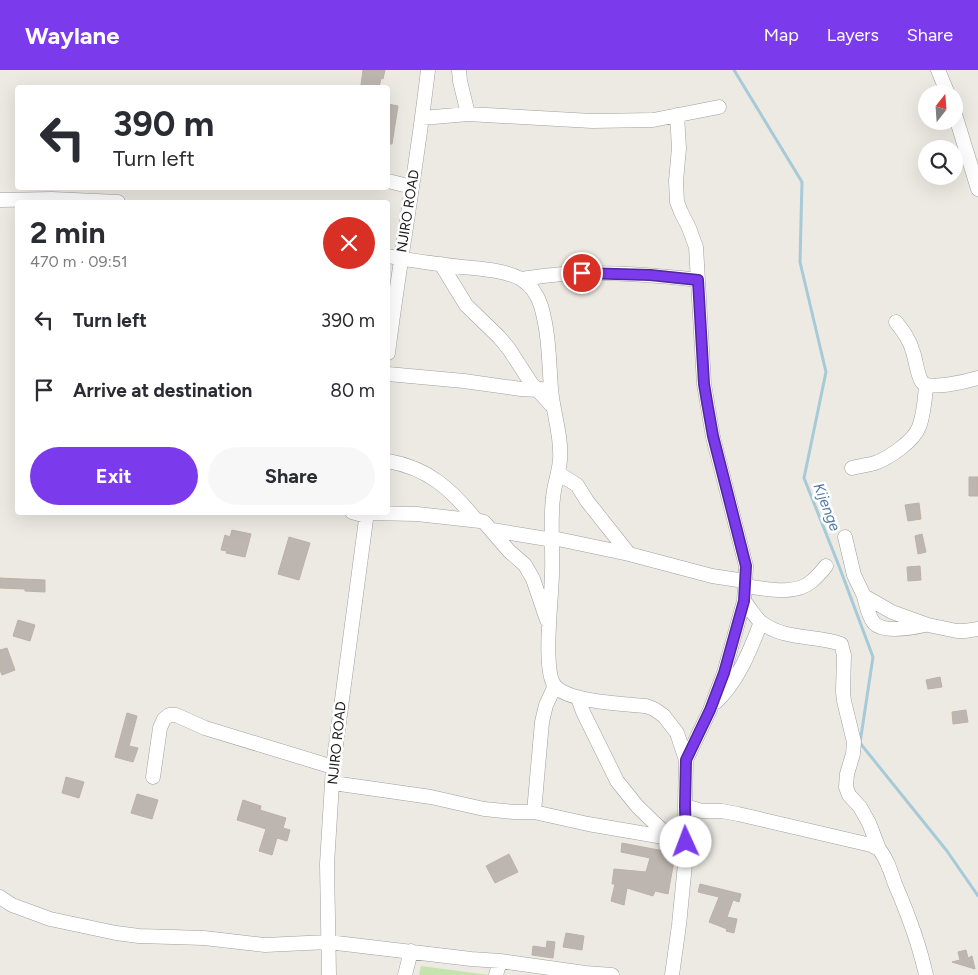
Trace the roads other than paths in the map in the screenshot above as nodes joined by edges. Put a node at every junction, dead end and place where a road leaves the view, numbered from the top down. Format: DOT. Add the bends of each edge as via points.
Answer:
graph roads {
  1 [pos="428,70"];
  2 [pos="459,70"];
  3 [pos="938,70"];
  4 [pos="944,85"];
  5 [pos="719,108"];
  6 [pos="468,114"];
  7 [pos="677,115"];
  8 [pos="422,118"];
  9 [pos="960,130"];
  10 [pos="390,182"];
  11 [pos="412,187"];
  12 [pos="978,189"];
  13 [pos="2,198"];
  14 [pos="85,200"];
  15 [pos="394,257"];
  16 [pos="441,264"];
  17 [pos="521,279"];
  18 [pos="698,280"];
  19 [pos="390,321"];
  20 [pos="896,322"];
  21 [pos="390,374"];
  22 [pos="978,378"];
  23 [pos="551,382"];
  24 [pos="926,385"];
  25 [pos="537,390"];
  26 [pos="554,408"];
  27 [pos="390,461"];
  28 [pos="852,468"];
  29 [pos="558,473"];
  30 [pos="390,514"];
  31 [pos="366,515"];
  32 [pos="476,520"];
  33 [pos="492,530"];
  34 [pos="844,537"];
  35 [pos="552,539"];
  36 [pos="629,554"];
  37 [pos="826,566"];
  38 [pos="745,583"];
  39 [pos="864,596"];
  40 [pos="744,601"];
  41 [pos="761,622"];
  42 [pos="928,625"];
  43 [pos="549,627"];
  44 [pos="978,629"];
  45 [pos="555,686"];
  46 [pos="578,698"];
  47 [pos="712,706"];
  48 [pos="686,760"];
  49 [pos="333,768"];
  50 [pos="154,777"];
  51 [pos="332,783"];
  52 [pos="685,806"];
  53 [pos="534,812"];
  54 [pos="686,829"];
  55 [pos="669,838"];
  56 [pos="879,849"];
  57 [pos="686,854"];
  58 [pos="0,896"];
  59 [pos="6,904"];
  60 [pos="328,942"];
  61 [pos="411,951"];
  62 [pos="500,961"];
  63 [pos="329,975"];
  64 [pos="405,975"];
  65 [pos="496,975"];
  66 [pos="612,975"];
  67 [pos="672,975"];
  68 [pos="926,975"];
  1 -- 8 [label="street, NJIRO ROAD"];
  2 -- 6 [label="street"];
  3 -- 4 [label="street"];
  5 -- 7 [label="street"];
  6 -- 7 [label="street" via="601,121 653,120"];
  6 -- 8 [label="street"];
  7 -- 18 [label="street" via="677,202 696,247"];
  8 -- 11 [label="street, NJIRO ROAD"];
  9 -- 12 [label="street"];
  10 -- 11 [label="street"];
  11 -- 15 [label="street, NJIRO ROAD"];
  13 -- 14 [label="street"];
  15 -- 16 [label="street"];
  15 -- 19 [label="street, NJIRO ROAD"];
  16 -- 17 [label="street" via="490,270"];
  16 -- 25 [label="street" via="466,305 499,337"];
  17 -- 18 [label="street" via="582,273"];
  17 -- 23 [label="street" via="534,292 541,306"];
  18 -- 38 [label="street" via="704,384 713,436 746,566"];
  20 -- 24 [label="street" via="906,336 922,382"];
  21 -- 25 [label="street"];
  22 -- 24 [label="street" via="955,384"];
  23 -- 25 [label="street"];
  23 -- 26 [label="street"];
  24 -- 28 [label="street" via="919,428 912,439 885,459"];
  25 -- 26 [label="street"];
  26 -- 29 [label="street" via="560,440"];
  27 -- 32 [label="street" via="434,478"];
  29 -- 35 [label="street" via="553,496"];
  29 -- 36 [label="street" via="576,485"];
  30 -- 32 [label="street"];
  31 -- 49 [label="street, NJIRO ROAD"];
  32 -- 33 [label="street" via="484,522"];
  33 -- 35 [label="street"];
  33 -- 43 [label="street" via="525,565"];
  34 -- 39 [label="street" via="854,575"];
  35 -- 36 [label="street"];
  35 -- 43 [label="street"];
  36 -- 38 [label="street"];
  37 -- 38 [label="street" via="802,588 770,590"];
  38 -- 40 [label="street"];
  39 -- 42 [label="street" via="892,612"];
  39 -- 42 [label="street" via="872,621 878,627"];
  40 -- 41 [label="street"];
  40 -- 47 [label="street"];
  41 -- 47 [label="street" via="740,670"];
  41 -- 56 [label="street" via="784,634 841,644 844,701 854,742 846,787 869,823"];
  42 -- 44 [label="street" via="956,631"];
  43 -- 45 [label="street" via="549,667"];
  45 -- 46 [label="street"];
  45 -- 53 [label="street" via="542,722"];
  46 -- 48 [label="street" via="654,709 677,733"];
  46 -- 55 [label="street" via="617,782"];
  47 -- 48 [label="street"];
  48 -- 52 [label="street"];
  49 -- 50 [label="street" via="169,715 160,728"];
  49 -- 51 [label="street, NJIRO ROAD"];
  51 -- 53 [label="street" via="431,797 484,809"];
  51 -- 60 [label="street, NJIRO ROAD" via="327,864"];
  52 -- 54 [label="street"];
  52 -- 56 [label="street" via="738,814"];
  53 -- 55 [label="street"];
  54 -- 55 [label="street"];
  54 -- 57 [label="street"];
  55 -- 57 [label="street"];
  56 -- 68 [label="street" via="913,926"];
  57 -- 67 [label="street"];
  58 -- 59 [label="street"];
  59 -- 60 [label="street" via="50,919 139,936 204,938 265,945"];
  60 -- 61 [label="street"];
  60 -- 63 [label="street, NJIRO ROAD"];
  61 -- 62 [label="street"];
  61 -- 64 [label="street"];
  62 -- 65 [label="street"];
  62 -- 66 [label="street"];
}
